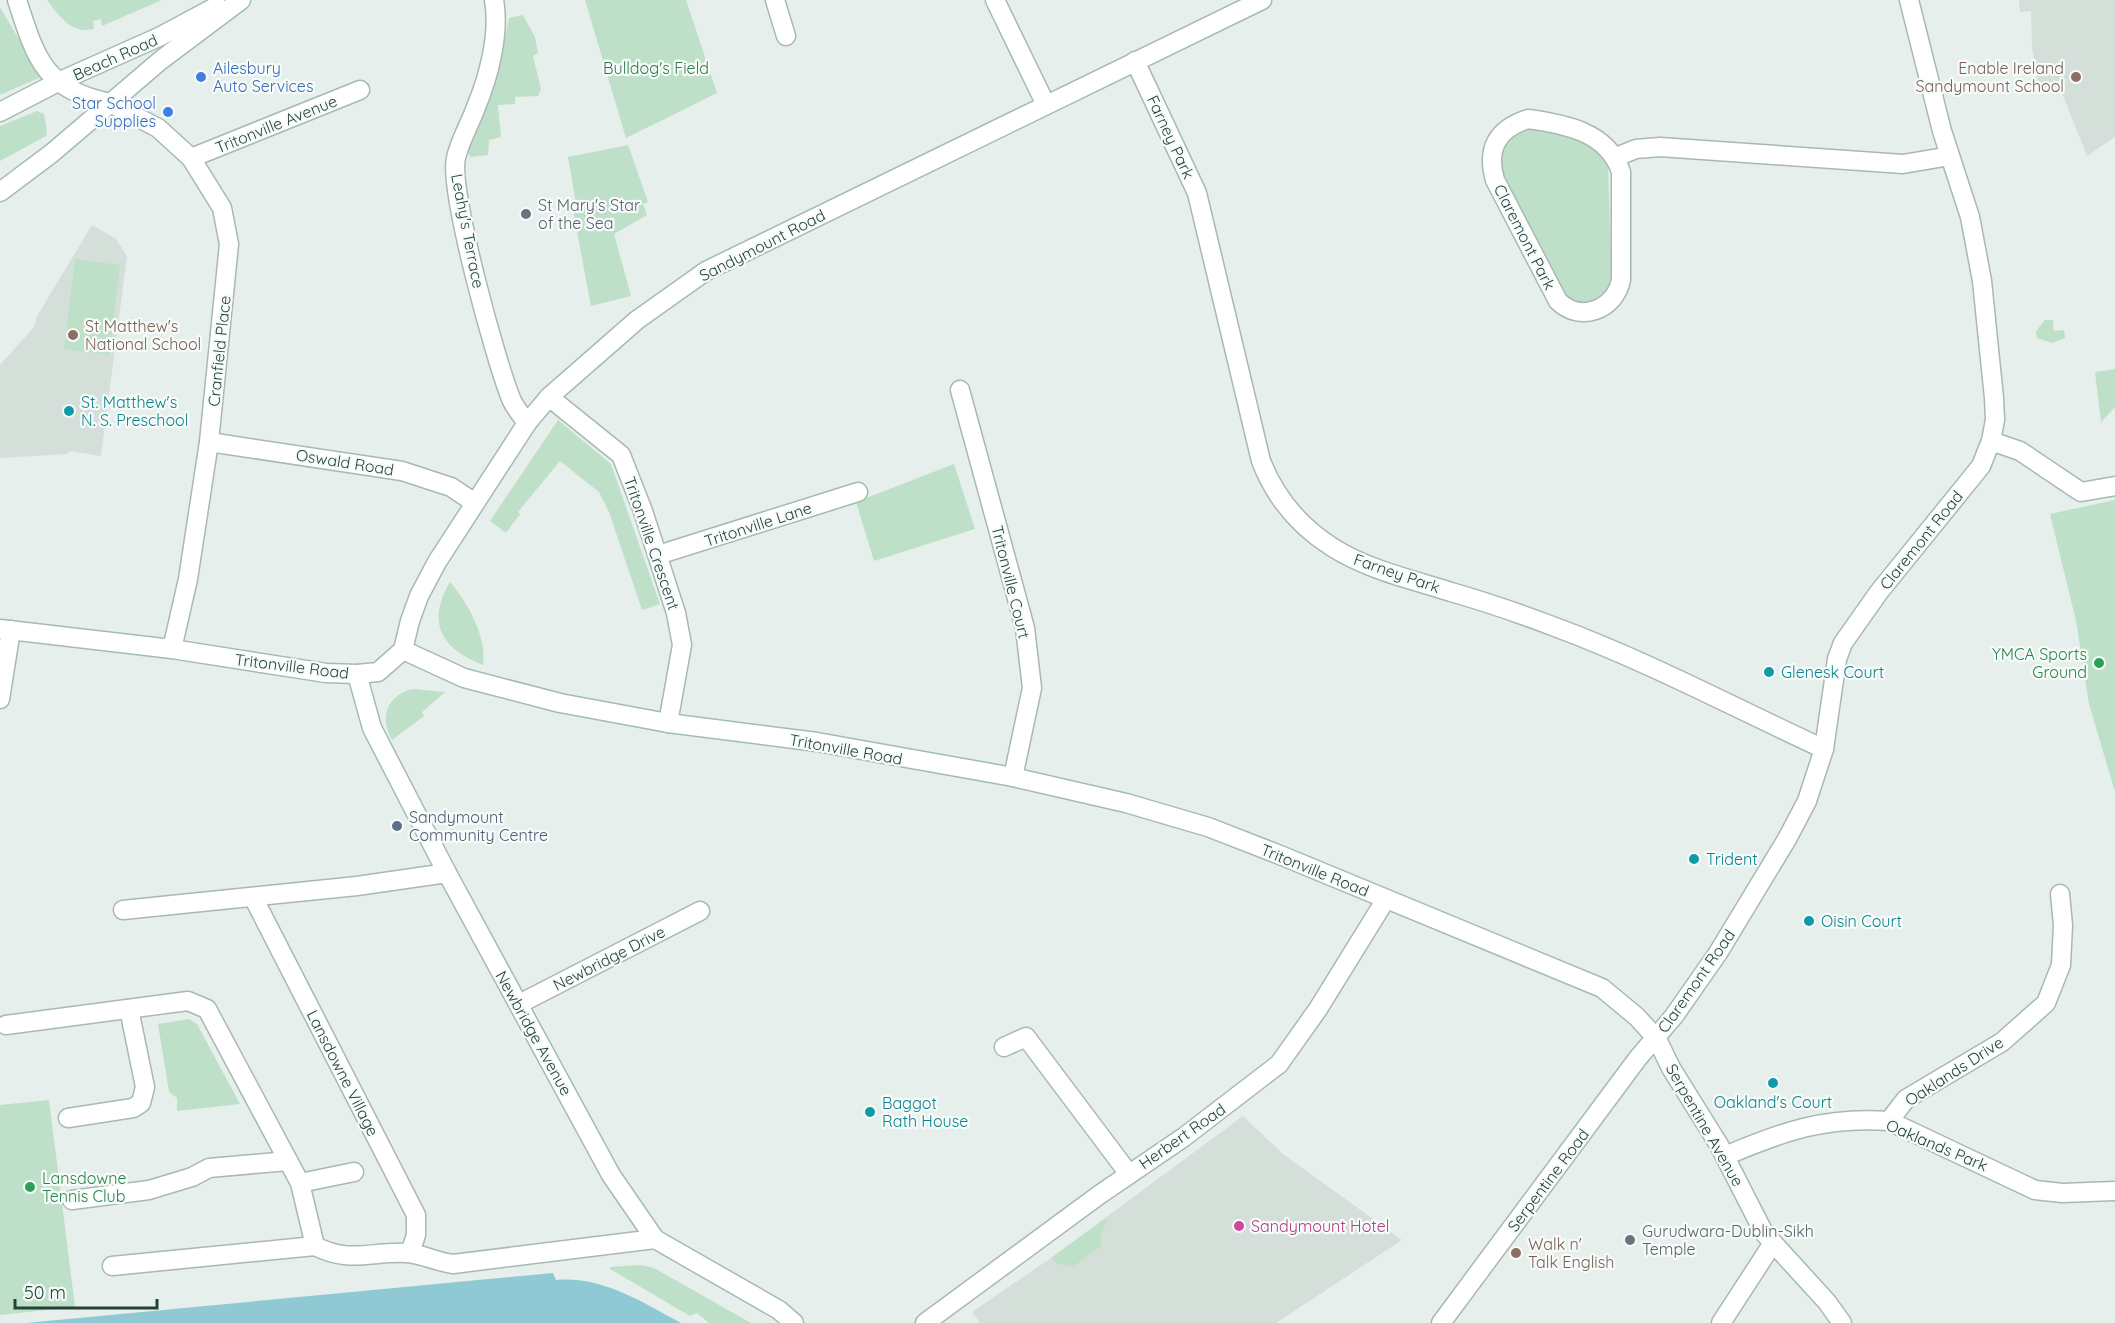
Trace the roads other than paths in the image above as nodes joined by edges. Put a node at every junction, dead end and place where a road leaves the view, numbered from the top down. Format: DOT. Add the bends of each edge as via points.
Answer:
graph roads {
  1 [pos="17,0"];
  2 [pos="229,0"];
  3 [pos="241,0"];
  4 [pos="494,0"];
  5 [pos="775,0"];
  6 [pos="995,0"];
  7 [pos="1262,0"];
  8 [pos="1909,0"];
  9 [pos="1237,6"];
  10 [pos="786,36"];
  11 [pos="1135,61"];
  12 [pos="58,82"];
  13 [pos="360,90"];
  14 [pos="110,103"];
  15 [pos="1046,105"];
  16 [pos="0,112"];
  17 [pos="52,153"];
  18 [pos="1950,156"];
  19 [pos="1616,157"];
  20 [pos="191,158"];
  21 [pos="0,176"];
  22 [pos="0,192"];
  23 [pos="960,390"];
  24 [pos="549,397"];
  25 [pos="527,423"];
  26 [pos="1991,441"];
  27 [pos="209,442"];
  28 [pos="2115,486"];
  29 [pos="858,492"];
  30 [pos="475,503"];
  31 [pos="658,555"];
  32 [pos="6,630"];
  33 [pos="172,649"];
  34 [pos="403,650"];
  35 [pos="357,674"];
  36 [pos="0,699"];
  37 [pos="668,723"];
  38 [pos="1824,749"];
  39 [pos="1013,777"];
  40 [pos="447,873"];
  41 [pos="2060,894"];
  42 [pos="253,897"];
  43 [pos="1386,898"];
  44 [pos="123,910"];
  45 [pos="700,911"];
  46 [pos="193,986"];
  47 [pos="199,1004"];
  48 [pos="519,1005"];
  49 [pos="129,1009"];
  50 [pos="6,1025"];
  51 [pos="1657,1039"];
  52 [pos="1004,1047"];
  53 [pos="68,1118"];
  54 [pos="1889,1121"];
  55 [pos="1725,1156"];
  56 [pos="288,1161"];
  57 [pos="354,1172"];
  58 [pos="1129,1174"];
  59 [pos="300,1183"];
  60 [pos="2115,1191"];
  61 [pos="72,1200"];
  62 [pos="655,1239"];
  63 [pos="1773,1243"];
  64 [pos="315,1246"];
  65 [pos="410,1253"];
  66 [pos="112,1266"];
  67 [pos="794,1323"];
  68 [pos="925,1323"];
  69 [pos="1441,1323"];
  70 [pos="1721,1323"];
  71 [pos="1842,1323"];
  1 -- 12 [label="street" via="29,37 47,72"];
  2 -- 12 [label="street, Beach Road" via="161,36"];
  3 -- 14 [label="street, Beach Road"];
  4 -- 25 [label="street, Leahy's Terrace" via="489,67 458,151 456,180 473,267 499,357 513,403"];
  5 -- 10 [label="street"];
  6 -- 15 [label="street"];
  7 -- 9 [label="street, Sandymount Road"];
  8 -- 18 [label="street, Claremont Road"];
  9 -- 11 [label="street, Sandymount Road"];
  11 -- 15 [label="street, Sandymount Road"];
  11 -- 38 [label="street, Farney Park" via="1197,193 1261,461 1278,496 1310,531 1344,554 1382,571 1528,617 1624,653"];
  12 -- 14 [label="street, Cranfield Place" via="82,97"];
  12 -- 16 [label="street, Beach Road"];
  13 -- 20 [label="street, Tritonville Avenue"];
  14 -- 17 [label="street, Beach Road"];
  14 -- 20 [label="street, Cranfield Place" via="158,128"];
  15 -- 24 [label="street, Sandymount Road" via="706,271 638,320"];
  17 -- 21 [label="street, Beach Road"];
  17 -- 22 [label="street, Beach Road"];
  18 -- 19 [label="street" via="1903,164 1660,147 1636,149"];
  18 -- 26 [label="street, Claremont Road" via="1970,217 1982,281 1994,398"];
  19 -- 19 [label="street, Claremont Park" via="1593,136 1556,123 1528,119 1513,124 1491,154 1502,196 1558,301 1569,309 1583,312 1603,308 1620,288 1621,172"];
  20 -- 27 [label="street, Cranfield Place" via="222,207 229,244"];
  23 -- 39 [label="street, Tritonville Court" via="1025,628 1032,687"];
  24 -- 25 [label="street, Sandymount Road"];
  24 -- 31 [label="street, Tritonville Crescent" via="621,455"];
  25 -- 30 [label="street, Sandymount Road"];
  26 -- 28 [label="street" via="2020,451 2081,492"];
  26 -- 38 [label="street, Claremont Road" via="1980,466 1843,643 1837,659"];
  27 -- 30 [label="street, Oswald Road" via="402,471 451,487"];
  27 -- 33 [label="street, Cranfield Place" via="188,579"];
  29 -- 31 [label="street, Tritonville Lane"];
  30 -- 34 [label="street, Sandymount Road" via="419,596"];
  31 -- 37 [label="street, Tritonville Crescent" via="676,613 681,645"];
  32 -- 33 [label="street, Tritonville Road"];
  32 -- 36 [label="street"];
  33 -- 35 [label="street, Tritonville Road" via="326,673"];
  34 -- 35 [label="street, Tritonville Road" via="378,672"];
  34 -- 37 [label="street, Tritonville Road" via="464,678 560,704"];
  35 -- 40 [label="street, Newbridge Avenue" via="372,728"];
  37 -- 39 [label="street, Tritonville Road" via="817,742"];
  38 -- 51 [label="street, Claremont Road" via="1807,801 1787,839 1718,953"];
  39 -- 43 [label="street, Tritonville Road" via="1208,827"];
  40 -- 42 [label="street"];
  40 -- 48 [label="street, Newbridge Avenue"];
  41 -- 54 [label="street, Oaklands Drive" via="2061,965 2046,1003 2001,1041 1906,1099"];
  42 -- 44 [label="street"];
  42 -- 65 [label="street, Lansdowne Village" via="416,1215 416,1235"];
  43 -- 51 [label="street, Tritonville Road" via="1602,988"];
  43 -- 58 [label="street, Herbert Road" via="1279,1064"];
  45 -- 48 [label="street, Newbridge Drive"];
  46 -- 47 [label="street"];
  47 -- 49 [label="street" via="188,1001"];
  47 -- 56 [label="street" via="207,1010"];
  48 -- 62 [label="street, Newbridge Avenue" via="611,1175"];
  49 -- 50 [label="street"];
  49 -- 53 [label="street" via="145,1087 141,1103 132,1108"];
  51 -- 55 [label="street, Serpentine Avenue"];
  51 -- 69 [label="street, Serpentine Road" via="1638,1058"];
  52 -- 58 [label="street" via="1026,1037"];
  54 -- 55 [label="street, Oaklands Park" via="1854,1120 1804,1127 1781,1132"];
  54 -- 60 [label="street, Oaklands Park" via="2035,1190"];
  55 -- 63 [label="street, Serpentine Avenue" via="1755,1217"];
  56 -- 59 [label="street"];
  56 -- 61 [label="street" via="209,1168 149,1190"];
  57 -- 59 [label="street"];
  58 -- 68 [label="street, Herbert Road"];
  59 -- 64 [label="street"];
  62 -- 65 [label="street" via="453,1264"];
  62 -- 67 [label="street, Newbridge Avenue" via="779,1310"];
  63 -- 70 [label="street"];
  63 -- 71 [label="street, Serpentine Avenue"];
  64 -- 65 [label="street" via="334,1255"];
  64 -- 66 [label="street"];
}
